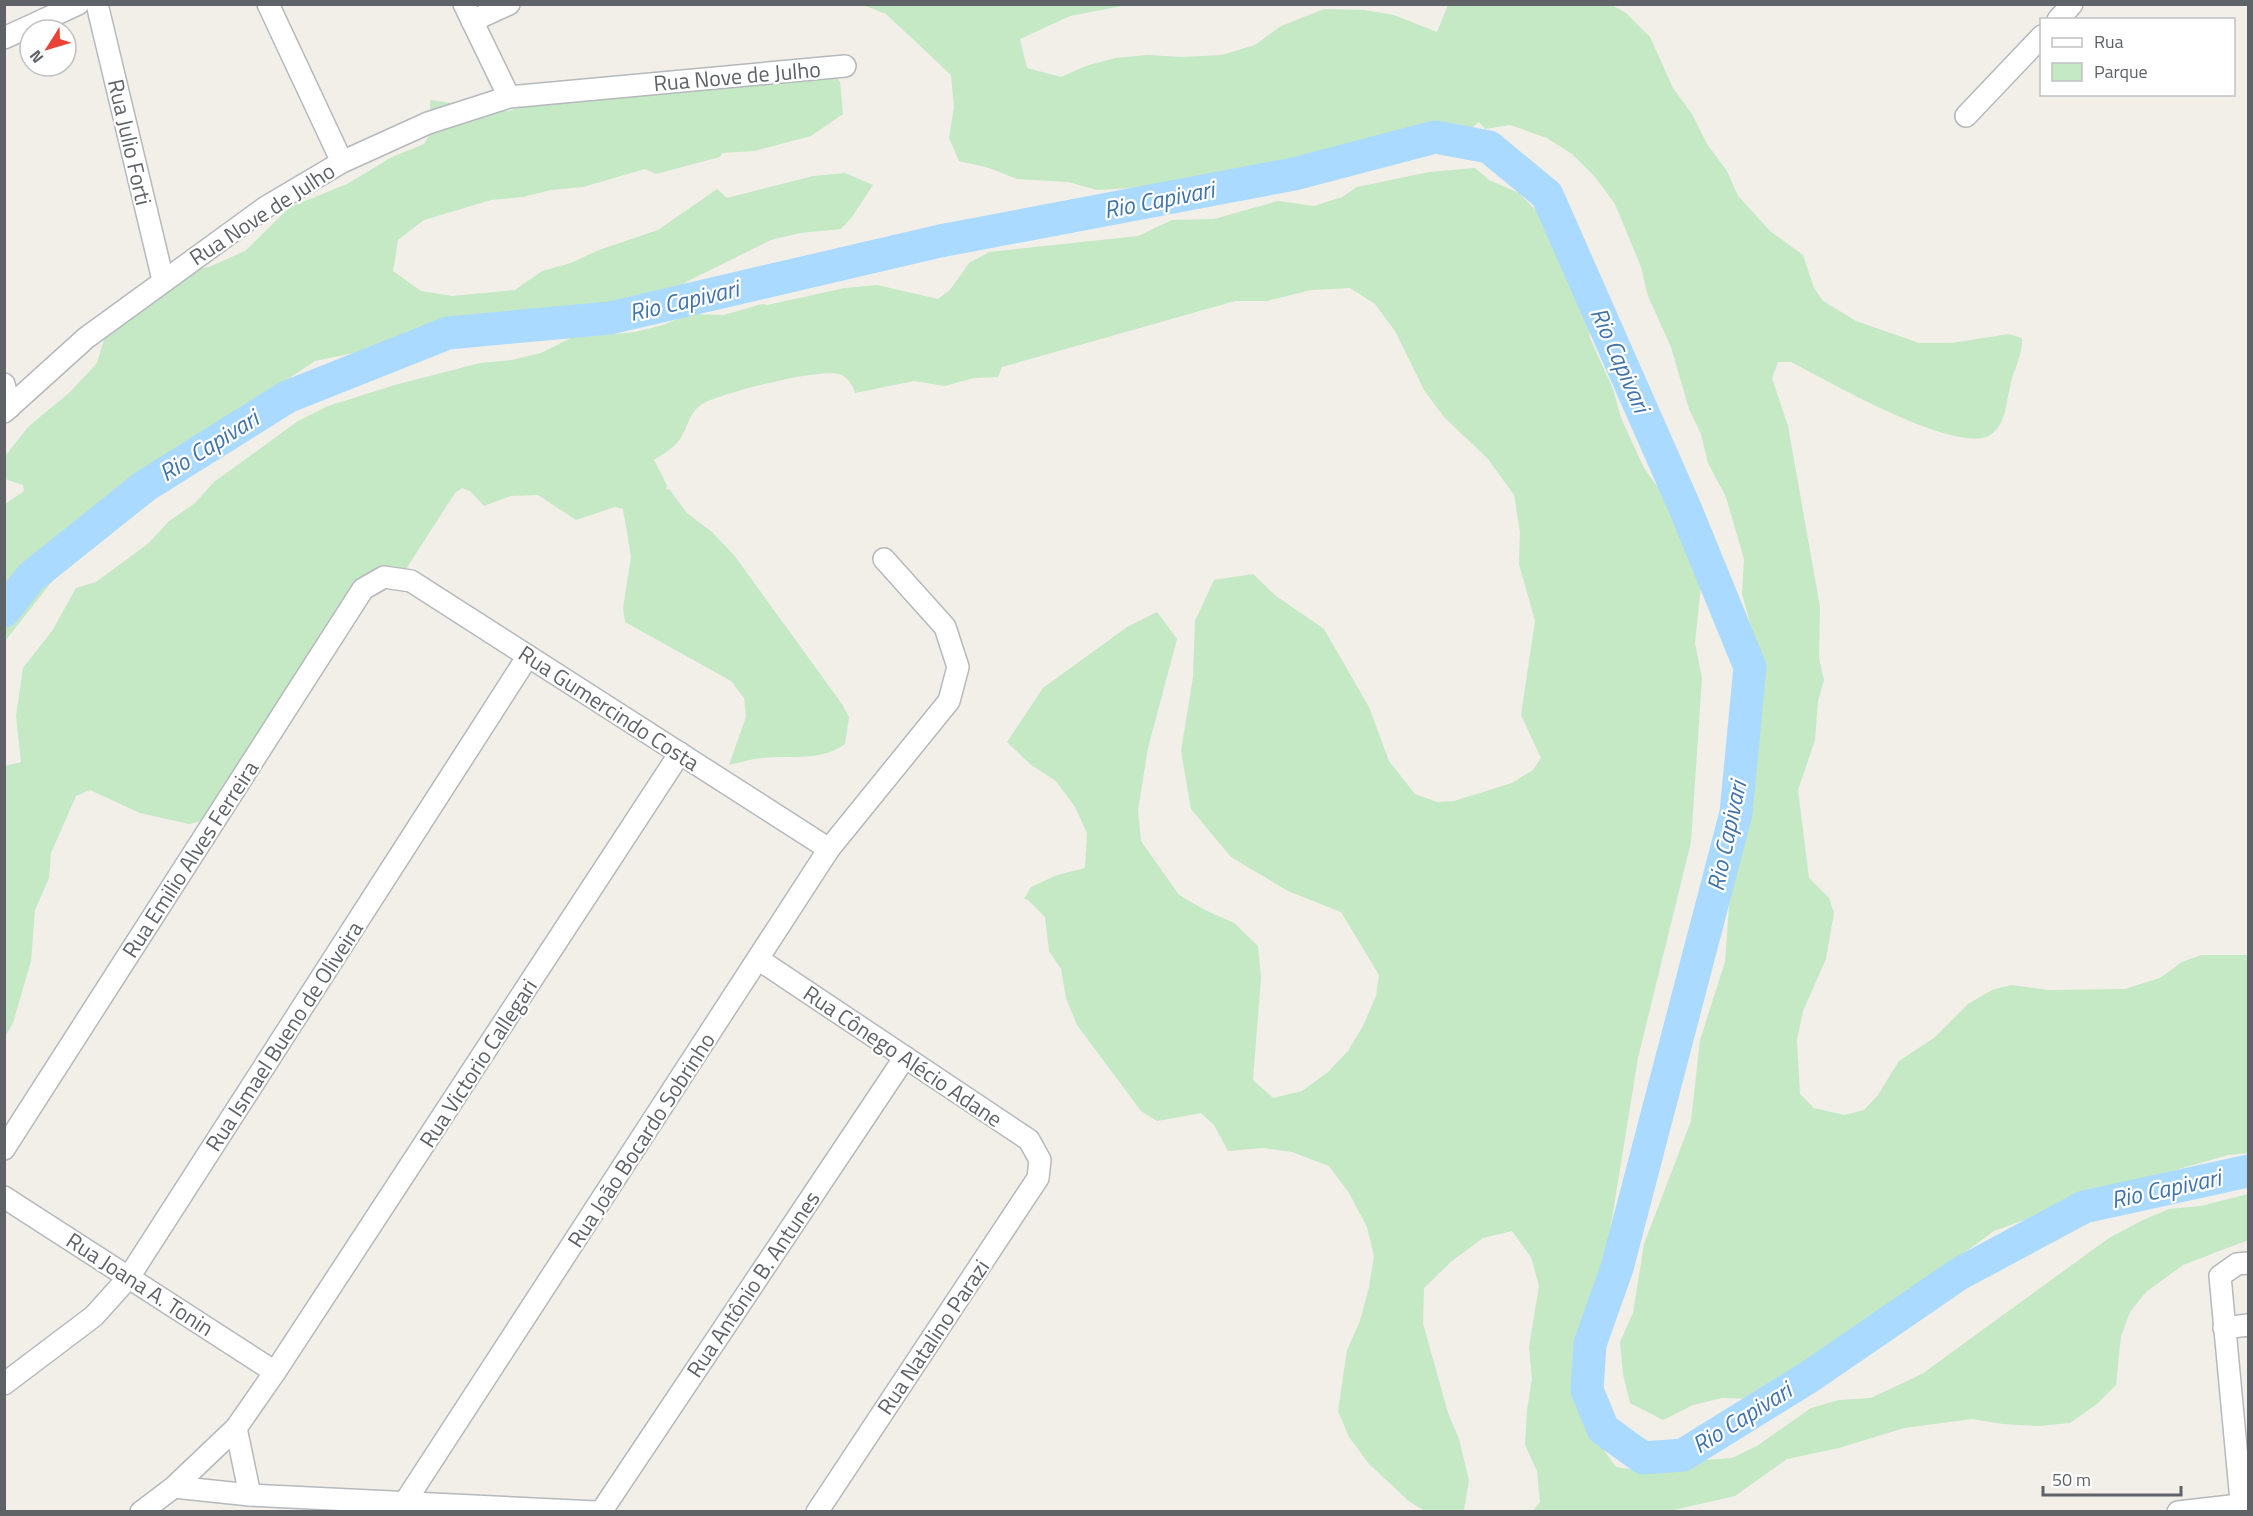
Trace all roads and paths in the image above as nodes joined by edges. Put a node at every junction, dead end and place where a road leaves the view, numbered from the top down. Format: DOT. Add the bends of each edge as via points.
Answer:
graph roads {
  1 [pos="78,4"];
  2 [pos="97,4"];
  3 [pos="268,4"];
  4 [pos="509,4"];
  5 [pos="2072,4"];
  6 [pos="468,13"];
  7 [pos="2060,18"];
  8 [pos="4,38"];
  9 [pos="2040,38"];
  10 [pos="845,66"];
  11 [pos="509,98"];
  12 [pos="1966,116"];
  13 [pos="342,162"];
  14 [pos="163,280"];
  15 [pos="4,384"];
  16 [pos="7,410"];
  17 [pos="884,559"];
  18 [pos="384,578"];
  19 [pos="528,656"];
  20 [pos="680,753"];
  21 [pos="829,849"];
  22 [pos="758,959"];
  23 [pos="904,1057"];
  24 [pos="4,1149"];
  25 [pos="1040,1160"];
  26 [pos="4,1197"];
  27 [pos="2248,1263"];
  28 [pos="129,1276"];
  29 [pos="2248,1325"];
  30 [pos="2224,1328"];
  31 [pos="275,1372"];
  32 [pos="4,1384"];
  33 [pos="236,1428"];
  34 [pos="174,1487"];
  35 [pos="250,1495"];
  36 [pos="405,1502"];
  37 [pos="2244,1507"];
  38 [pos="141,1512"];
  39 [pos="598,1512"];
  40 [pos="817,1512"];
  41 [pos="2178,1512"];
  1 -- 8 [label="street"];
  2 -- 14 [label="street, Rua Julio Forti"];
  3 -- 13 [label="street"];
  4 -- 6 [label="street"];
  5 -- 7 [label="street"];
  6 -- 11 [label="street"];
  9 -- 12 [label="street"];
  10 -- 11 [label="street, Rua Nove de Julho"];
  11 -- 13 [label="street, Rua Nove de Julho" via="428,123"];
  13 -- 14 [label="street, Rua Nove de Julho" via="266,207"];
  14 -- 16 [label="street, Rua Nove de Julho" via="86,338"];
  15 -- 16 [label="street"];
  17 -- 21 [label="street, Rua João Bocardo Sobrinho" via="945,627 958,667 949,701"];
  18 -- 19 [label="street, Rua Gumercindo Costa" via="411,582"];
  18 -- 24 [label="street, Rua Emilio Alves Ferreira" via="363,589"];
  19 -- 20 [label="street, Rua Gumercindo Costa"];
  19 -- 28 [label="street, Rua Ismael Bueno de Oliveira"];
  20 -- 21 [label="street, Rua Gumercindo Costa"];
  20 -- 31 [label="street, Rua Victorio Callegari"];
  21 -- 22 [label="street, Rua João Bocardo Sobrinho"];
  22 -- 23 [label="street, Rua Cônego Alécio Adane"];
  22 -- 36 [label="street, Rua João Bocardo Sobrinho"];
  23 -- 25 [label="street, Rua Cônego Alécio Adane" via="1029,1140"];
  23 -- 39 [label="street, Rua Antônio B. Antunes"];
  25 -- 40 [label="street, Rua Natalino Parazi" via="1038,1178"];
  26 -- 28 [label="street, Rua Joana A. Tonin"];
  27 -- 30 [label="street" via="2237,1264 2220,1276"];
  28 -- 31 [label="street, Rua Joana A. Tonin"];
  28 -- 32 [label="street, Rua Ismael Bueno de Oliveira" via="94,1316"];
  29 -- 30 [label="street"];
  30 -- 37 [label="street"];
  31 -- 33 [label="street, Rua Victorio Callegari"];
  33 -- 34 [label="street, Rua Victorio Callegari"];
  33 -- 35 [label="street"];
  34 -- 35 [label="street"];
  34 -- 38 [label="street, Rua Victorio Callegari"];
  35 -- 36 [label="street"];
  36 -- 39 [label="street"];
  37 -- 41 [label="street"];
}
